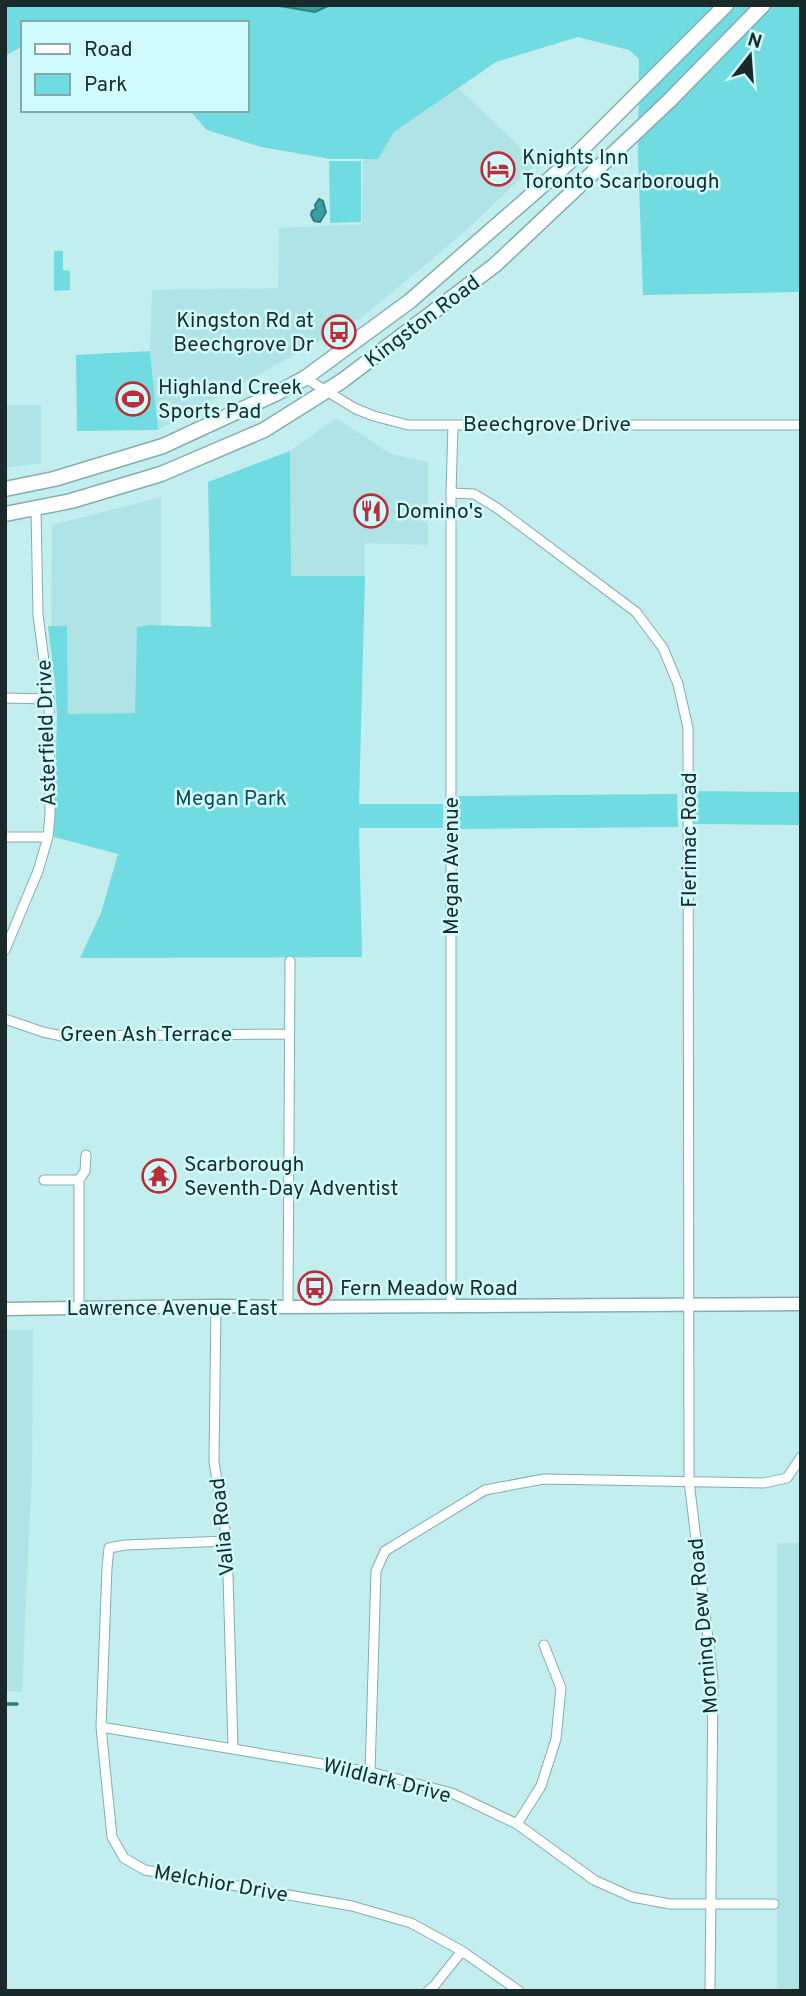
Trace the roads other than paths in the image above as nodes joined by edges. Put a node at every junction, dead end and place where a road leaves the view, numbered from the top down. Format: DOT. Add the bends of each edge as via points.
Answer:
graph roads {
  1 [pos="726,5"];
  2 [pos="763,5"];
  3 [pos="305,377"];
  4 [pos="327,391"];
  5 [pos="453,425"];
  6 [pos="801,425"];
  7 [pos="5,489"];
  8 [pos="451,493"];
  9 [pos="36,509"];
  10 [pos="5,514"];
  11 [pos="5,698"];
  12 [pos="49,699"];
  13 [pos="5,837"];
  14 [pos="48,837"];
  15 [pos="5,950"];
  16 [pos="290,961"];
  17 [pos="5,1019"];
  18 [pos="288,1034"];
  19 [pos="86,1155"];
  20 [pos="44,1180"];
  21 [pos="79,1180"];
  22 [pos="688,1304"];
  23 [pos="801,1304"];
  24 [pos="216,1306"];
  25 [pos="451,1306"];
  26 [pos="288,1307"];
  27 [pos="79,1308"];
  28 [pos="5,1309"];
  29 [pos="801,1457"];
  30 [pos="689,1481"];
  31 [pos="227,1541"];
  32 [pos="544,1645"];
  33 [pos="101,1727"];
  34 [pos="233,1747"];
  35 [pos="370,1772"];
  36 [pos="517,1824"];
  37 [pos="774,1904"];
  38 [pos="711,1905"];
  39 [pos="462,1951"];
  40 [pos="428,1991"];
  41 [pos="519,1991"];
  42 [pos="710,1991"];
  1 -- 3 [label="main road, Kingston Road" via="567,164 410,301"];
  2 -- 4 [label="main road, Kingston Road" via="661,109 495,265"];
  3 -- 4 [label="street, Beechgrove Drive"];
  3 -- 7 [label="main road, Kingston Road" via="163,446"];
  4 -- 5 [label="street, Beechgrove Drive" via="356,409 389,420 408,425"];
  4 -- 9 [label="main road, Kingston Road" via="264,430 171,470"];
  5 -- 6 [label="street, Beechgrove Drive"];
  5 -- 8 [label="street, Megan Avenue"];
  8 -- 22 [label="street, Flerimac Road" via="474,494 497,508 636,612 663,648 678,684 688,728"];
  8 -- 25 [label="street, Megan Avenue"];
  9 -- 10 [label="main road, Kingston Road"];
  9 -- 12 [label="street, Asterfield Drive" via="38,615"];
  11 -- 12 [label="street"];
  12 -- 14 [label="street, Asterfield Drive"];
  13 -- 14 [label="street"];
  14 -- 15 [label="street, Asterfield Drive"];
  16 -- 18 [label="street"];
  17 -- 18 [label="street, Green Ash Terrace" via="62,1036"];
  18 -- 26 [label="street"];
  19 -- 21 [label="street"];
  20 -- 21 [label="street"];
  21 -- 27 [label="street"];
  22 -- 23 [label="main road, Lawrence Avenue East"];
  22 -- 25 [label="main road, Lawrence Avenue East"];
  22 -- 30 [label="street, Morning Dew Road"];
  24 -- 26 [label="main road, Lawrence Avenue East"];
  24 -- 27 [label="main road, Lawrence Avenue East"];
  24 -- 31 [label="street, Valia Road" via="214,1462"];
  25 -- 26 [label="main road, Lawrence Avenue East"];
  27 -- 28 [label="main road, Lawrence Avenue East"];
  29 -- 30 [label="street" via="787,1478 764,1483"];
  30 -- 35 [label="street" via="544,1479 485,1490 385,1551 376,1571"];
  30 -- 38 [label="street, Morning Dew Road" via="713,1680"];
  31 -- 33 [label="street, Melchior Drive" via="109,1548"];
  31 -- 34 [label="street, Valia Road"];
  32 -- 36 [label="street" via="561,1688 555,1738 541,1786"];
  33 -- 34 [label="street, Wildlark Drive"];
  33 -- 39 [label="street, Melchior Drive" via="112,1837 124,1858 145,1871 352,1906 411,1923"];
  34 -- 35 [label="street, Wildlark Drive"];
  35 -- 36 [label="street, Wildlark Drive" via="452,1793"];
  36 -- 38 [label="street, Wildlark Drive" via="594,1880 632,1897"];
  37 -- 38 [label="street, Wildlark Drive"];
  38 -- 42 [label="street, Morning Dew Road"];
  39 -- 40 [label="street"];
  39 -- 41 [label="street, Melchior Drive"];
}
